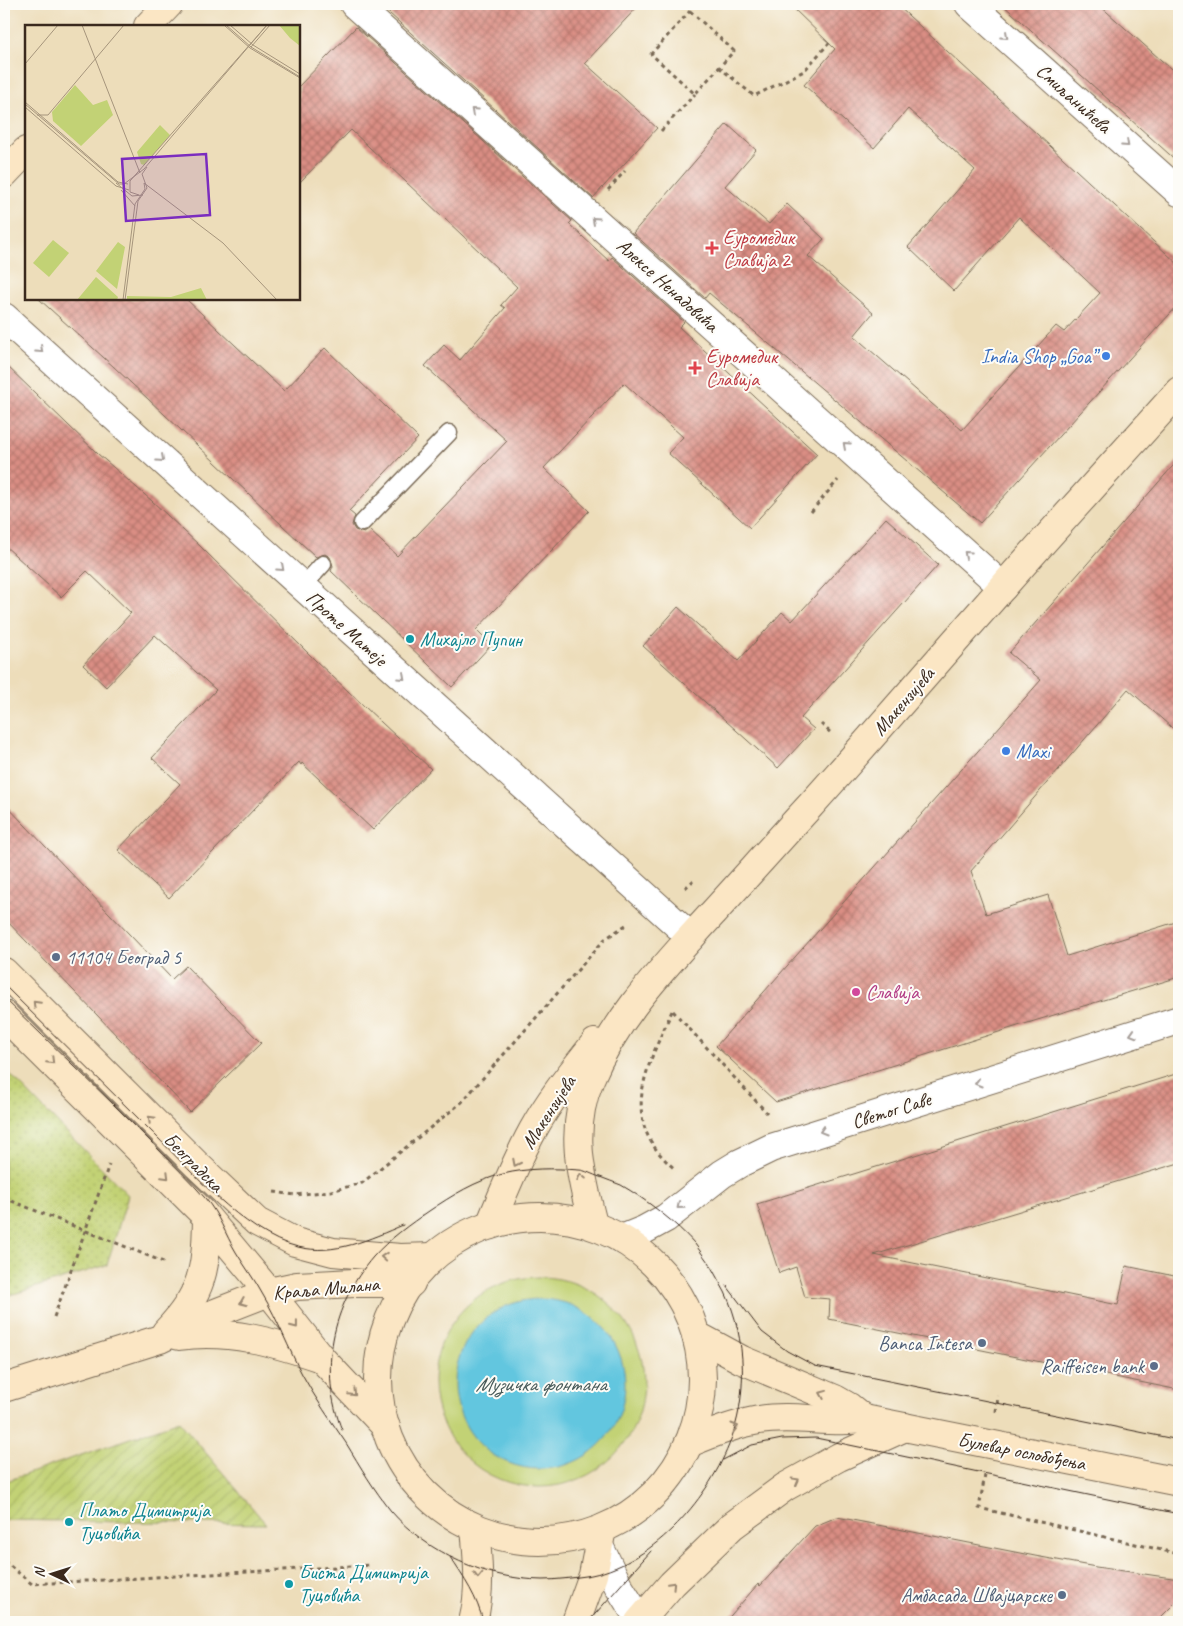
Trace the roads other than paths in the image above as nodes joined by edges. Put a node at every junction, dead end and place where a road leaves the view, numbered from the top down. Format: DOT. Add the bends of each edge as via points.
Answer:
graph roads {
  1 [pos="170,4"];
  2 [pos="354,4"];
  3 [pos="968,4"];
  4 [pos="149,25"];
  5 [pos="25,152"];
  6 [pos="4,174"];
  7 [pos="1179,192"];
  8 [pos="4,317"];
  9 [pos="1179,391"];
  10 [pos="449,433"];
  11 [pos="362,523"];
  12 [pos="324,564"];
  13 [pos="1003,586"];
  14 [pos="302,587"];
  15 [pos="691,937"];
  16 [pos="4,972"];
  17 [pos="627,1012"];
  18 [pos="4,1015"];
  19 [pos="1179,1020"];
  20 [pos="208,1219"];
  21 [pos="593,1224"];
  22 [pos="490,1225"];
  23 [pos="622,1239"];
  24 [pos="433,1257"];
  25 [pos="411,1283"];
  26 [pos="269,1292"];
  27 [pos="696,1335"];
  28 [pos="160,1339"];
  29 [pos="321,1358"];
  30 [pos="4,1388"];
  31 [pos="864,1419"];
  32 [pos="386,1427"];
  33 [pos="905,1427"];
  34 [pos="689,1443"];
  35 [pos="1179,1482"];
  36 [pos="475,1528"];
  37 [pos="600,1537"];
  38 [pos="474,1622"];
  39 [pos="576,1622"];
  40 [pos="640,1622"];
  1 -- 4 [label="main road"];
  13 -- 2 [label="street, Алексе Ненадовића, one-way"];
  3 -- 7 [label="street, Смиљанићева, one-way"];
  5 -- 6 [label="main road"];
  8 -- 14 [label="street, Проте Матеје, one-way"];
  9 -- 13 [label="main road, Макензијева"];
  10 -- 11 [label="lane"];
  12 -- 14 [label="lane"];
  13 -- 15 [label="main road, Макензијева"];
  14 -- 15 [label="street, Проте Матеје, one-way"];
  15 -- 17 [label="main road, Макензијева"];
  24 -- 16 [label="main road, Београдска, one-way" via="400,1258 332,1252 295,1242 257,1222"];
  21 -- 17 [label="main road, Макензијева, one-way" via="580,1169 579,1114 590,1080"];
  17 -- 22 [label="main road, Макензијева, one-way" via="597,1040 533,1129"];
  18 -- 20 [label="main road, Београдска, one-way"];
  19 -- 23 [label="street, Светог Саве, one-way" via="771,1148 722,1174 666,1218"];
  20 -- 26 [label="main road, Београдска"];
  20 -- 28 [label="main road" via="203,1276 192,1299"];
  21 -- 22 [label="main road" via="547,1217"];
  21 -- 23 [label="main road"];
  22 -- 24 [label="main road"];
  23 -- 27 [label="main road" via="647,1257 668,1280 685,1306"];
  24 -- 25 [label="main road"];
  25 -- 26 [label="main road, Краља Милана" via="354,1282 296,1286"];
  25 -- 32 [label="main road" via="392,1315 382,1347 380,1396"];
  26 -- 28 [label="main road, Краља Милана, one-way"];
  26 -- 29 [label="main road, Београдска, one-way"];
  31 -- 27 [label="main road, Булевар ослобођења, one-way" via="835,1399 742,1360"];
  27 -- 34 [label="main road" via="702,1382 699,1413"];
  28 -- 29 [label="main road, Краља Милана" via="199,1333 245,1336"];
  28 -- 30 [label="main road, Краља Милана"];
  29 -- 32 [label="main road, Краља Милана, one-way"];
  31 -- 33 [label="main road, Булевар ослобођења"];
  34 -- 31 [label="main road, Булевар ослобођења, one-way" via="760,1420 798,1418 847,1422"];
  32 -- 36 [label="main road" via="400,1459 419,1487 445,1510"];
  33 -- 35 [label="main road, Булевар ослобођења"];
  40 -- 33 [label="main road, one-way" via="672,1584 732,1526 785,1487 839,1457"];
  34 -- 37 [label="main road" via="660,1488"];
  36 -- 37 [label="main road" via="534,1541"];
  36 -- 38 [label="main road, one-way" via="478,1604"];
  37 -- 39 [label="main road" via="593,1575"];
  37 -- 40 [label="street" via="619,1587"];
}
